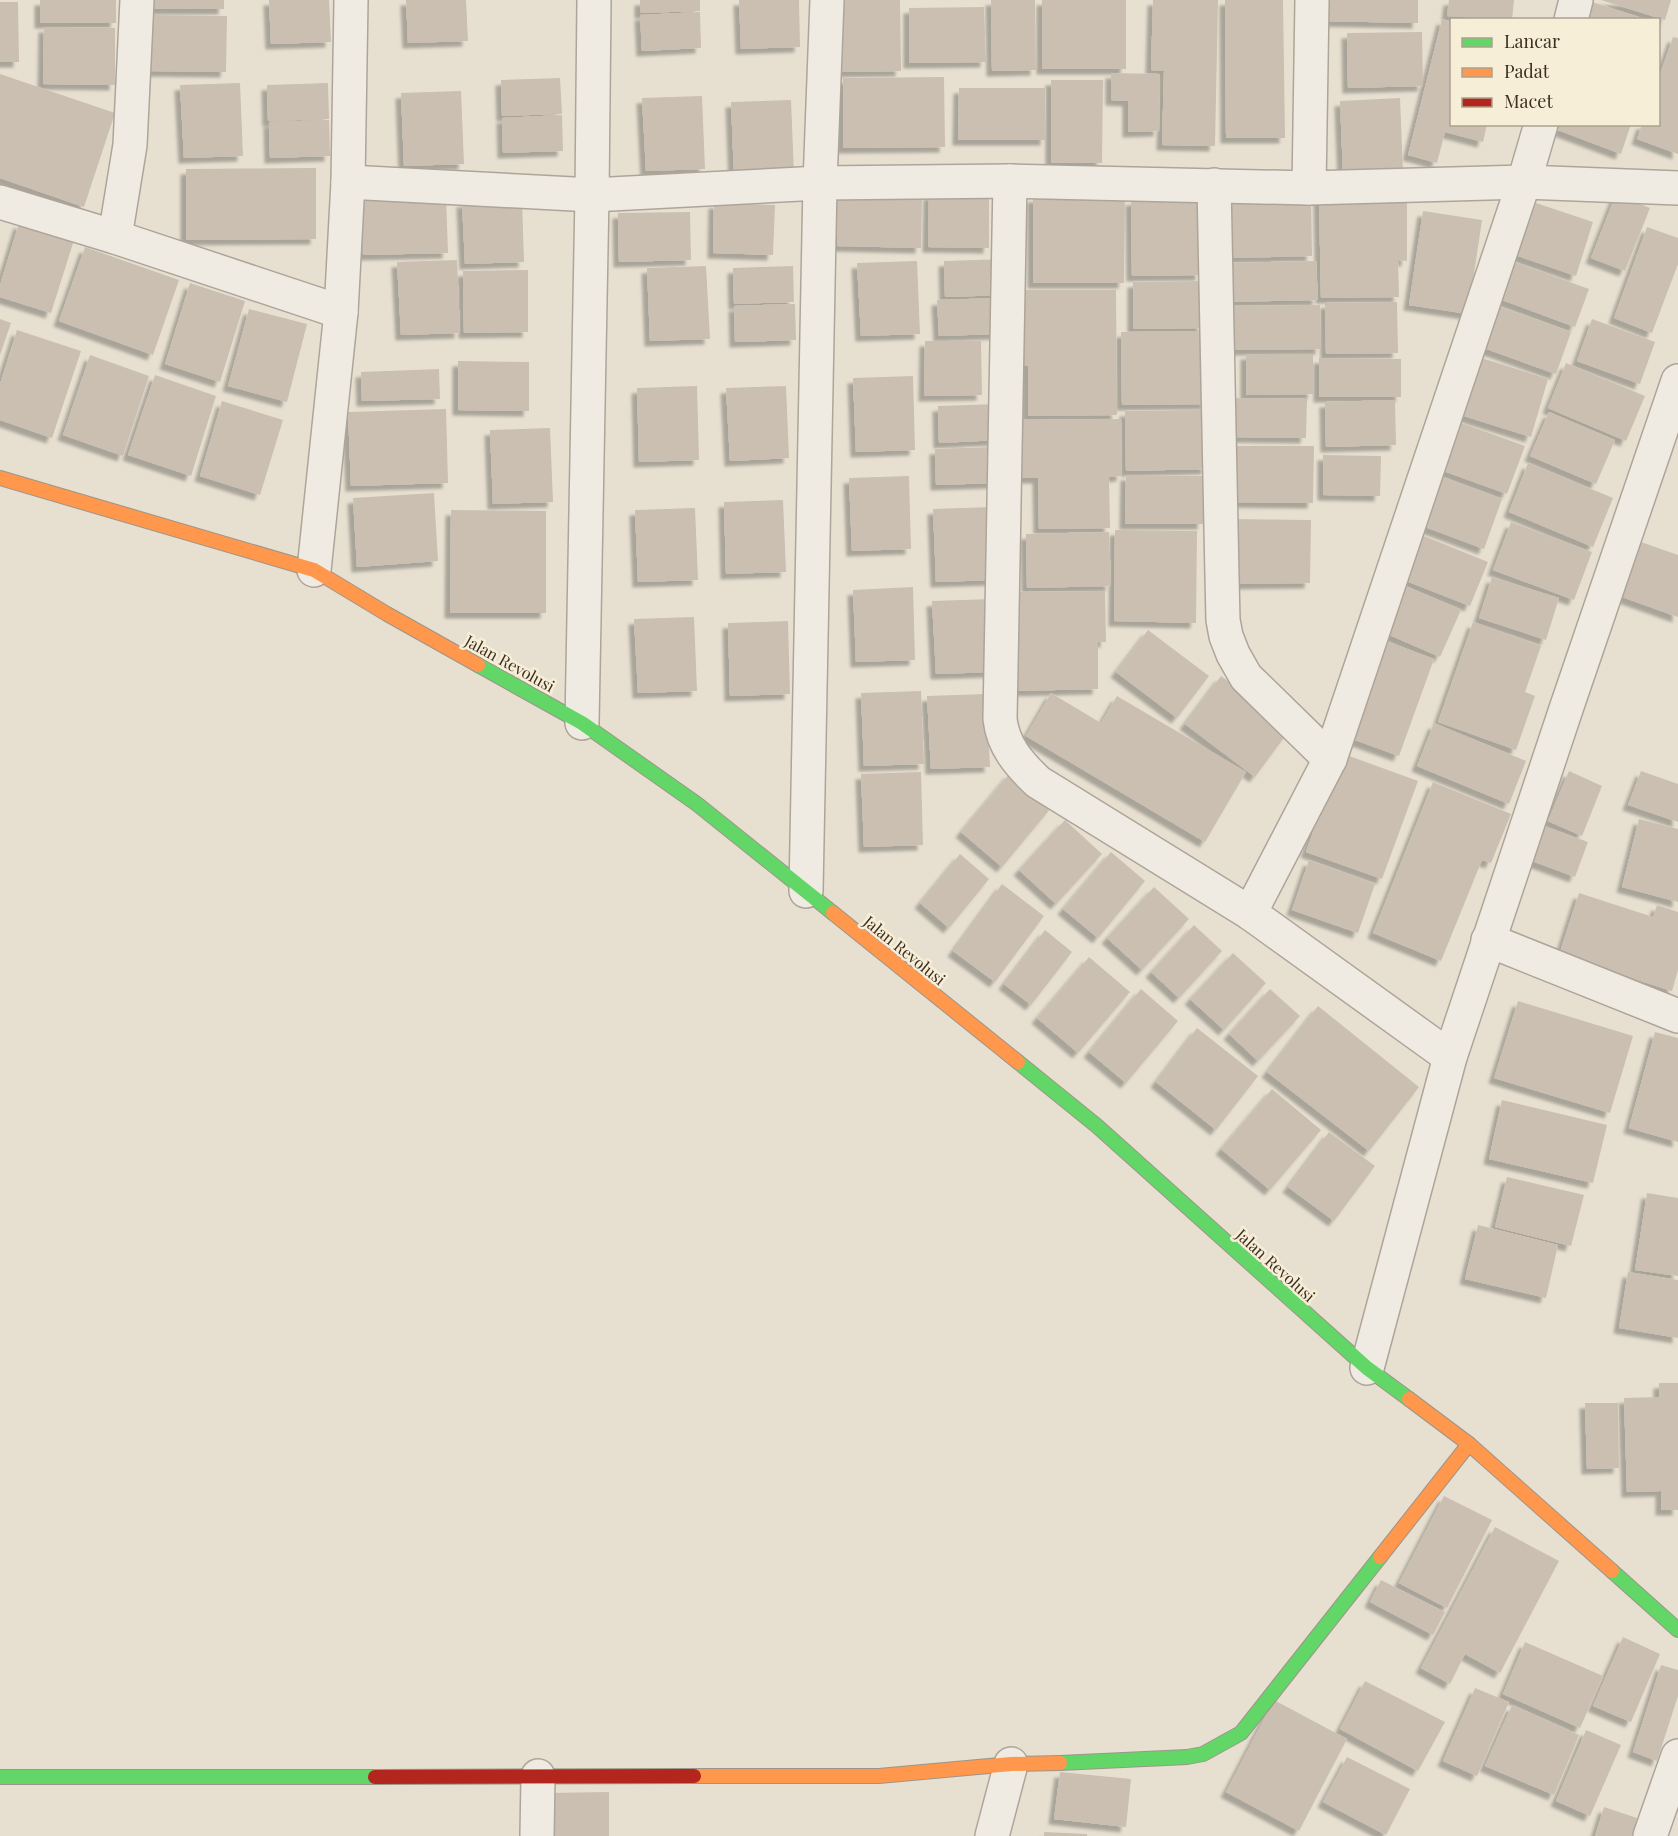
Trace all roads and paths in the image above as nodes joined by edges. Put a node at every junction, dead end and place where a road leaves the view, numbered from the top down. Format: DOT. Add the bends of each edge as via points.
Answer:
graph roads {
  1 [pos="136,0"];
  2 [pos="351,0"];
  3 [pos="594,0"];
  4 [pos="827,0"];
  5 [pos="1312,0"];
  6 [pos="1576,0"];
  7 [pos="1572,18"];
  8 [pos="1540,126"];
  9 [pos="1010,181"];
  10 [pos="348,182"];
  11 [pos="1524,182"];
  12 [pos="820,183"];
  13 [pos="1214,185"];
  14 [pos="1309,188"];
  15 [pos="1678,188"];
  16 [pos="592,195"];
  17 [pos="0,202"];
  18 [pos="115,237"];
  19 [pos="341,312"];
  20 [pos="1678,381"];
  21 [pos="0,478"];
  22 [pos="314,570"];
  23 [pos="582,723"];
  24 [pos="1330,759"];
  25 [pos="806,891"];
  26 [pos="1250,913"];
  27 [pos="1488,940"];
  28 [pos="1678,1016"];
  29 [pos="1450,1057"];
  30 [pos="1366,1368"];
  31 [pos="1469,1444"];
  32 [pos="1678,1630"];
  33 [pos="1678,1756"];
  34 [pos="1011,1764"];
  35 [pos="538,1776"];
  36 [pos="0,1777"];
  37 [pos="537,1836"];
  38 [pos="992,1836"];
  39 [pos="1650,1836"];
  1 -- 18 [label="street" via="130,145"];
  2 -- 10 [label="street"];
  3 -- 16 [label="street"];
  4 -- 12 [label="street"];
  5 -- 14 [label="street"];
  6 -- 7 [label="street"];
  8 -- 11 [label="street"];
  9 -- 12 [label="street"];
  9 -- 13 [label="street"];
  9 -- 26 [label="street" via="1001,730 1017,761 1038,782"];
  10 -- 16 [label="street"];
  10 -- 19 [label="street"];
  11 -- 14 [label="street"];
  11 -- 15 [label="street"];
  11 -- 24 [label="street"];
  12 -- 16 [label="street"];
  12 -- 25 [label="street"];
  13 -- 14 [label="street"];
  13 -- 24 [label="street" via="1226,636 1246,677"];
  16 -- 23 [label="street"];
  17 -- 18 [label="street"];
  18 -- 19 [label="street"];
  19 -- 22 [label="street"];
  20 -- 27 [label="street"];
  21 -- 22 [label="street, Jalan Revolusi"];
  22 -- 23 [label="street, Jalan Revolusi"];
  23 -- 25 [label="street, Jalan Revolusi" via="697,804"];
  24 -- 26 [label="street"];
  25 -- 30 [label="street, Jalan Revolusi" via="1097,1126"];
  26 -- 29 [label="street"];
  27 -- 28 [label="street"];
  27 -- 29 [label="street"];
  29 -- 30 [label="street"];
  30 -- 31 [label="street, Jalan Revolusi"];
  31 -- 32 [label="street, Jalan Revolusi"];
  31 -- 34 [label="street" via="1241,1733 1203,1754 1187,1757"];
  33 -- 39 [label="street"];
  34 -- 35 [label="street" via="879,1776"];
  34 -- 38 [label="street"];
  35 -- 36 [label="street"];
  35 -- 37 [label="street"];
}
